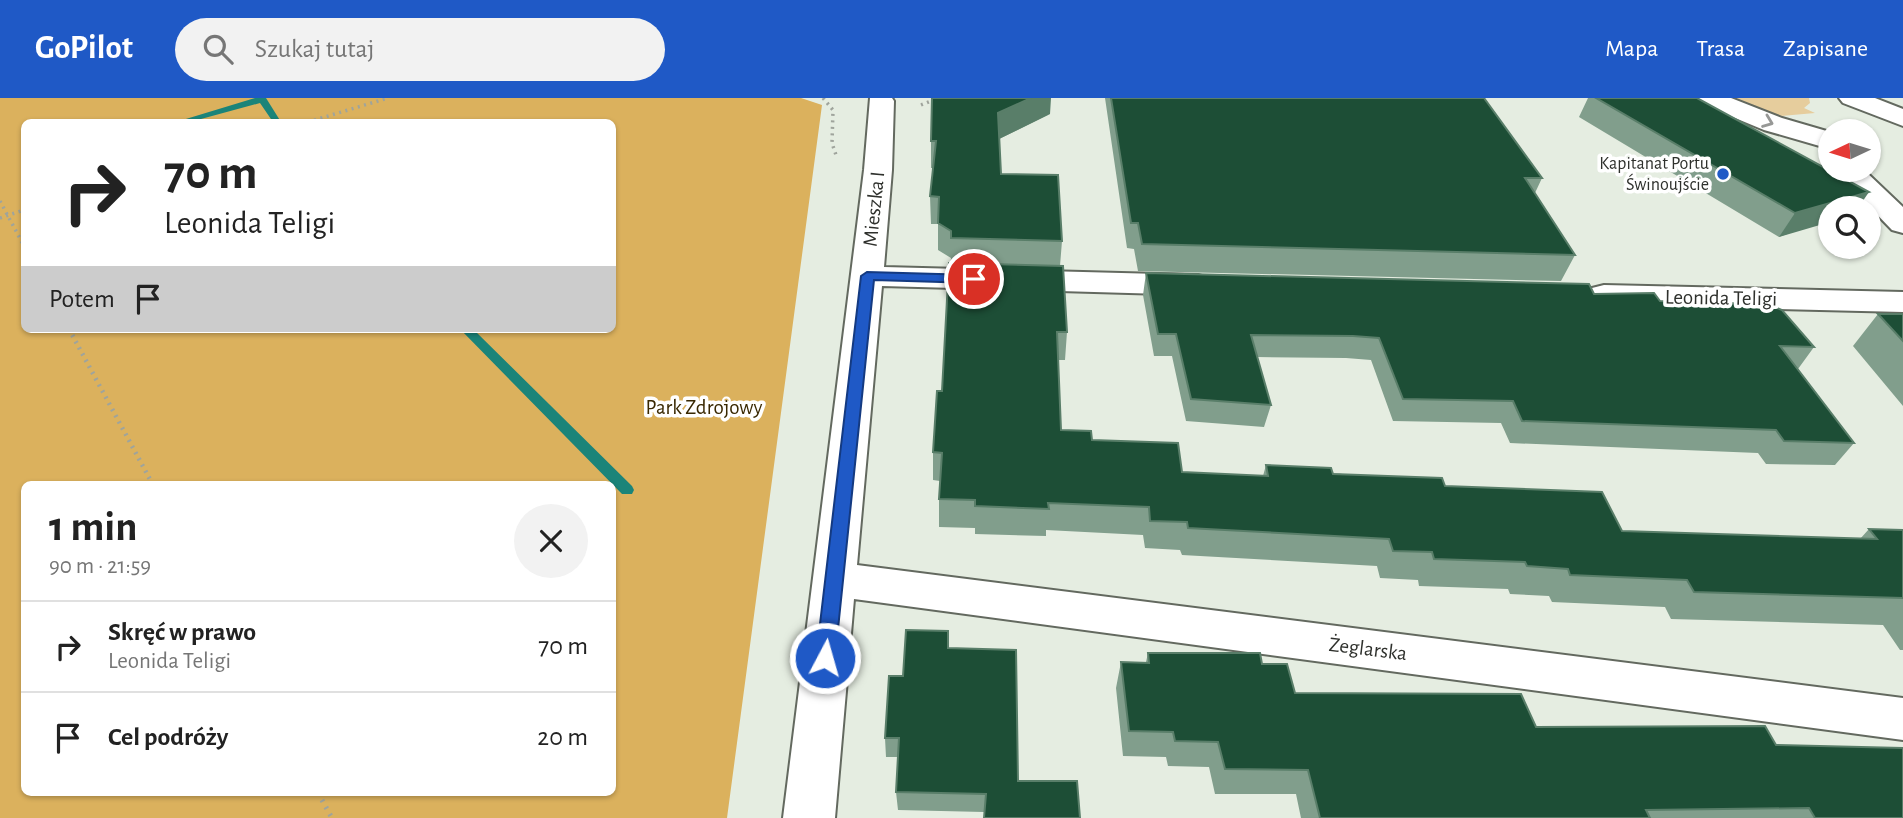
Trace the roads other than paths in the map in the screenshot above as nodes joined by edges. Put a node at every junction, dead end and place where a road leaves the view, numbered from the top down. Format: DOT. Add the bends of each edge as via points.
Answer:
graph roads {
  1 [pos="1708,98"];
  2 [pos="1852,98"];
  3 [pos="886,99"];
  4 [pos="1878,108"];
  5 [pos="1903,118"];
  6 [pos="1854,119"];
  7 [pos="1818,138"];
  8 [pos="1860,182"];
  9 [pos="1903,224"];
  10 [pos="867,276"];
  11 [pos="1224,285"];
  12 [pos="1571,294"];
  13 [pos="1903,302"];
  14 [pos="833,579"];
  15 [pos="1903,719"];
  16 [pos="809,818"];
  1 -- 7 [label="street, one-way"];
  2 -- 4 [label="street"];
  3 -- 10 [label="street, Mieszka I"];
  4 -- 5 [label="street"];
  4 -- 6 [label="street"];
  8 -- 9 [label="street"];
  10 -- 11 [label="street"];
  10 -- 14 [label="street, Mieszka I"];
  12 -- 13 [label="street, Leonida Teligi"];
  14 -- 15 [label="street, Żeglarska"];
  14 -- 16 [label="street, Mieszka I"];
}
